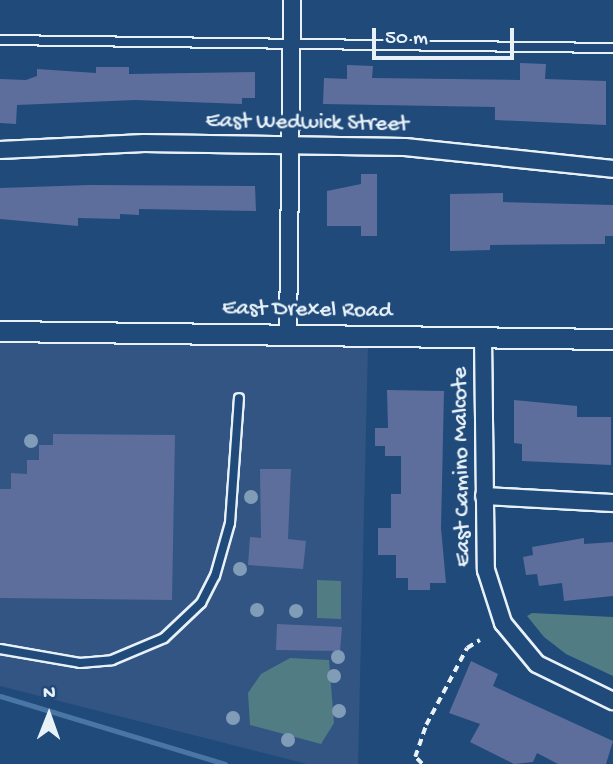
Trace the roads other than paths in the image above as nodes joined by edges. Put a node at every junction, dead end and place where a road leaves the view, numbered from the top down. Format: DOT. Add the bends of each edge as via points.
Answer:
graph roads {
  1 [pos="292,0"];
  2 [pos="0,40"];
  3 [pos="291,44"];
  4 [pos="613,48"];
  5 [pos="290,146"];
  6 [pos="0,150"];
  7 [pos="613,169"];
  8 [pos="0,331"];
  9 [pos="288,335"];
  10 [pos="483,337"];
  11 [pos="613,339"];
  12 [pos="240,397"];
  13 [pos="484,496"];
  14 [pos="613,503"];
  15 [pos="0,649"];
  16 [pos="613,701"];
  1 -- 3 [label="street"];
  2 -- 3 [label="lane"];
  3 -- 4 [label="lane"];
  3 -- 5 [label="street"];
  5 -- 6 [label="street, East Wedwick Street" via="144,144"];
  5 -- 7 [label="street, East Wedwick Street" via="405,147"];
  5 -- 9 [label="street"];
  8 -- 9 [label="street, East Drexel Road"];
  9 -- 10 [label="street, East Drexel Road"];
  10 -- 11 [label="street, East Drexel Road"];
  10 -- 13 [label="street, East Camino Malcote"];
  12 -- 15 [label="lane" via="230,523 215,576 201,603 164,638 112,660 80,663"];
  13 -- 14 [label="street"];
  13 -- 16 [label="street, East Camino Malcote" via="486,570 503,623 537,664"];
}
